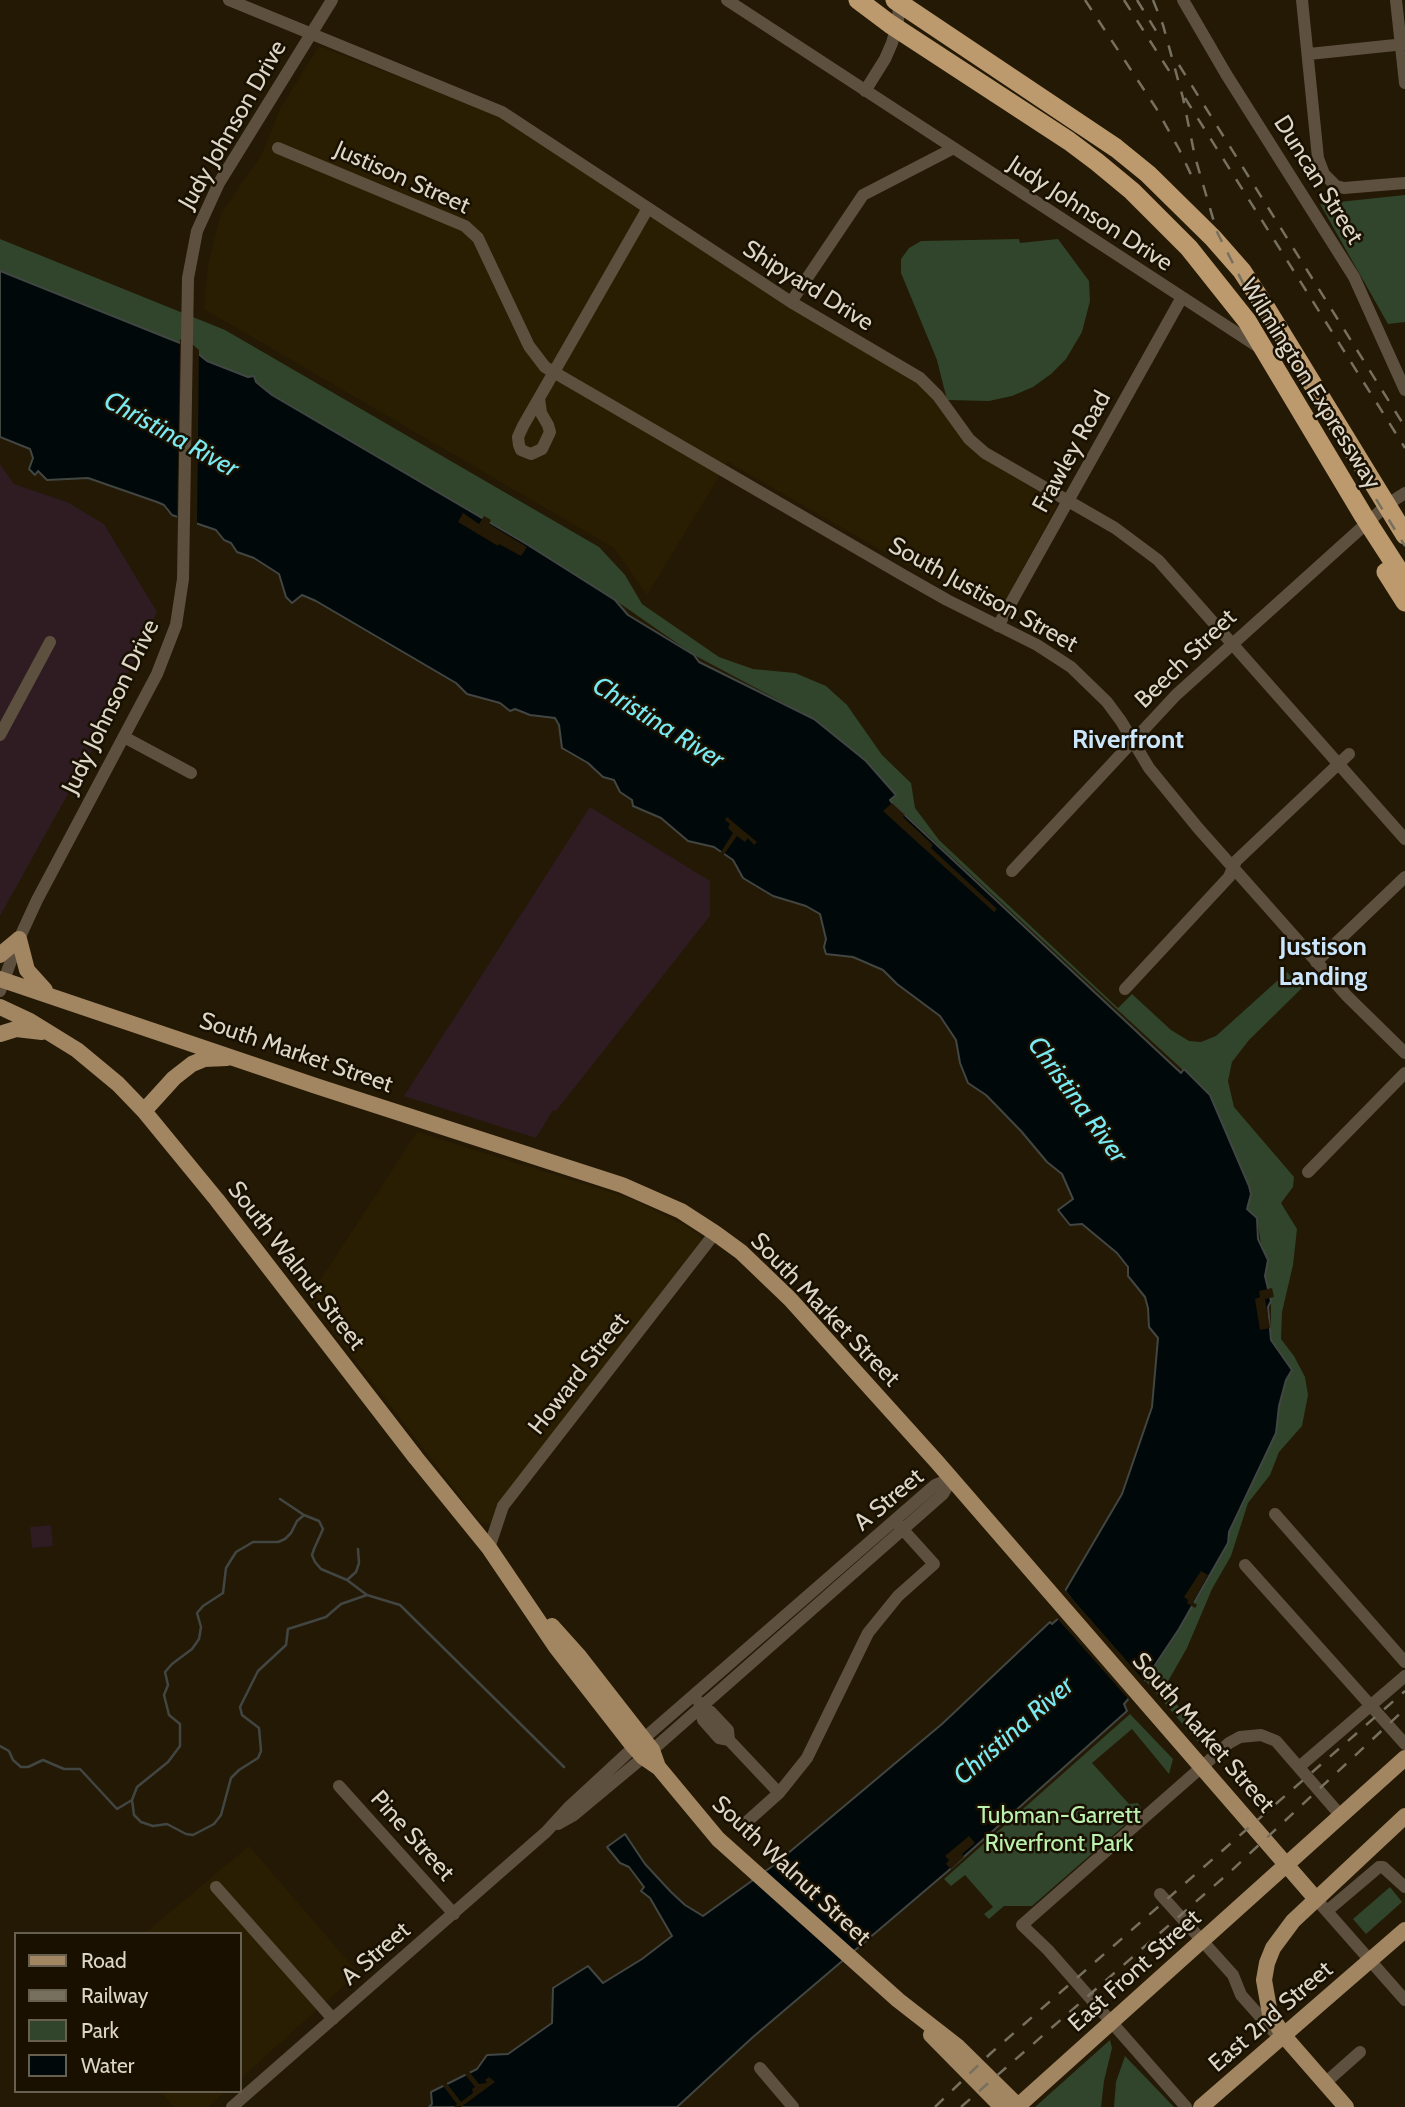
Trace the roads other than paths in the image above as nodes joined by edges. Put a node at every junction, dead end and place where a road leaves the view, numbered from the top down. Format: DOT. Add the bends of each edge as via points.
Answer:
graph roads {
  1 [pos="229,0"];
  2 [pos="332,0"];
  3 [pos="727,0"];
  4 [pos="858,0"];
  5 [pos="897,0"];
  6 [pos="1183,0"];
  7 [pos="1302,0"];
  8 [pos="1396,0"];
  9 [pos="311,34"];
  10 [pos="1403,44"];
  11 [pos="1309,54"];
  12 [pos="1405,83"];
  13 [pos="865,91"];
  14 [pos="278,148"];
  15 [pos="952,149"];
  16 [pos="1405,183"];
  17 [pos="648,208"];
  18 [pos="1181,299"];
  19 [pos="791,302"];
  20 [pos="554,372"];
  21 [pos="578,387"];
  22 [pos="1405,390"];
  23 [pos="539,398"];
  24 [pos="1331,462"];
  25 [pos="1405,493"];
  26 [pos="1069,502"];
  27 [pos="1372,519"];
  28 [pos="1405,535"];
  29 [pos="1405,580"];
  30 [pos="1405,602"];
  31 [pos="998,626"];
  32 [pos="50,642"];
  33 [pos="1233,642"];
  34 [pos="0,735"];
  35 [pos="124,737"];
  36 [pos="1133,740"];
  37 [pos="1349,754"];
  38 [pos="1338,763"];
  39 [pos="191,773"];
  40 [pos="1405,839"];
  41 [pos="1234,869"];
  42 [pos="1012,871"];
  43 [pos="1405,877"];
  44 [pos="19,939"];
  45 [pos="0,955"];
  46 [pos="1316,962"];
  47 [pos="1,983"];
  48 [pos="1125,989"];
  49 [pos="50,995"];
  50 [pos="0,1007"];
  51 [pos="0,1034"];
  52 [pos="55,1035"];
  53 [pos="1405,1053"];
  54 [pos="237,1058"];
  55 [pos="1405,1073"];
  56 [pos="144,1111"];
  57 [pos="1308,1172"];
  58 [pos="715,1233"];
  59 [pos="952,1478"];
  60 [pos="1275,1514"];
  61 [pos="899,1524"];
  62 [pos="489,1548"];
  63 [pos="1245,1565"];
  64 [pos="1405,1662"];
  65 [pos="1405,1676"];
  66 [pos="697,1692"];
  67 [pos="1370,1706"];
  68 [pos="700,1708"];
  69 [pos="1405,1744"];
  70 [pos="643,1749"];
  71 [pos="1405,1758"];
  72 [pos="1202,1766"];
  73 [pos="1299,1767"];
  74 [pos="339,1786"];
  75 [pos="779,1793"];
  76 [pos="1341,1816"];
  77 [pos="1405,1816"];
  78 [pos="741,1827"];
  79 [pos="1372,1847"];
  80 [pos="1287,1865"];
  81 [pos="216,1887"];
  82 [pos="1405,1887"];
  83 [pos="1160,1894"];
  84 [pos="1321,1905"];
  85 [pos="454,1914"];
  86 [pos="1405,1930"];
  87 [pos="1202,1941"];
  88 [pos="1370,1961"];
  89 [pos="1405,2000"];
  90 [pos="333,2019"];
  91 [pos="1113,2022"];
  92 [pos="1284,2036"];
  93 [pos="1360,2052"];
  94 [pos="760,2068"];
  95 [pos="1325,2083"];
  96 [pos="232,2107"];
  97 [pos="793,2107"];
  98 [pos="1013,2107"];
  99 [pos="1186,2107"];
  100 [pos="1201,2107"];
  101 [pos="1346,2107"];
  1 -- 9 [label="street, Shipyard Drive"];
  2 -- 9 [label="street, Judy Johnson Drive"];
  3 -- 13 [label="street, Judy Johnson Drive"];
  4 -- 24 [label="highway, Wilmington Expressway" via="1069,141 1147,205 1189,248 1247,321"];
  5 -- 13 [label="street" via="892,43"];
  5 -- 28 [label="highway, Wilmington Expressway" via="1106,141 1148,174 1213,238 1266,308"];
  6 -- 22 [label="street, Duncan Street" via="1354,277"];
  7 -- 11 [label="street"];
  8 -- 10 [label="street"];
  9 -- 17 [label="street, Shipyard Drive" via="502,112"];
  9 -- 35 [label="street, Judy Johnson Drive" via="204,211 190,260 181,598 161,666"];
  10 -- 11 [label="street"];
  10 -- 12 [label="street"];
  11 -- 16 [label="street" via="1318,158 1328,179 1344,188"];
  13 -- 15 [label="street, Judy Johnson Drive"];
  14 -- 20 [label="street, Justison Street" via="465,226 481,243 532,352"];
  15 -- 18 [label="street, Judy Johnson Drive"];
  15 -- 19 [label="street" via="863,195"];
  17 -- 19 [label="street, Shipyard Drive"];
  17 -- 20 [label="street"];
  18 -- 26 [label="street, Frawley Road"];
  18 -- 27 [label="street, Judy Johnson Drive" via="1277,361"];
  19 -- 26 [label="street, Shipyard Drive" via="920,378 985,453"];
  20 -- 21 [label="street, Justison Street"];
  20 -- 23 [label="street"];
  21 -- 31 [label="street, South Justison Street"];
  24 -- 29 [label="highway, Wilmington Expressway"];
  24 -- 30 [label="highway" via="1352,518"];
  25 -- 27 [label="street, Beech Street"];
  26 -- 31 [label="street, Frawley Road"];
  26 -- 33 [label="street, Shipyard Drive" via="1158,560"];
  27 -- 33 [label="street, Beech Street"];
  31 -- 36 [label="street, South Justison Street" via="1037,645 1086,679"];
  32 -- 34 [label="street"];
  33 -- 36 [label="street, Beech Street"];
  33 -- 38 [label="street, Shipyard Drive"];
  35 -- 39 [label="street"];
  35 -- 44 [label="street, Judy Johnson Drive"];
  36 -- 41 [label="street, South Justison Street" via="1171,797"];
  36 -- 42 [label="street, Beech Street"];
  37 -- 38 [label="street"];
  38 -- 40 [label="street, Shipyard Drive"];
  38 -- 41 [label="street" via="1236,861"];
  41 -- 46 [label="street, South Justison Street"];
  41 -- 48 [label="street"];
  43 -- 46 [label="street"];
  44 -- 45 [label="main road"];
  44 -- 47 [label="street, Judy Johnson Drive"];
  44 -- 49 [label="main road" via="27,970"];
  46 -- 53 [label="street, South Justison Street"];
  47 -- 49 [label="main road, South Market Street"];
  49 -- 54 [label="main road, South Market Street"];
  50 -- 52 [label="main road, South Walnut Street"];
  51 -- 52 [label="main road" via="26,1029"];
  52 -- 56 [label="main road, South Walnut Street" via="105,1072"];
  54 -- 56 [label="main road" via="191,1064"];
  54 -- 58 [label="main road, South Market Street" via="632,1188 681,1210"];
  55 -- 57 [label="street"];
  56 -- 62 [label="main road, South Walnut Street"];
  58 -- 59 [label="main road, South Market Street" via="790,1299"];
  58 -- 62 [label="street, Howard Street" via="503,1506"];
  59 -- 61 [label="street, A Street" via="945,1492"];
  59 -- 72 [label="main road, South Market Street"];
  60 -- 64 [label="street"];
  61 -- 66 [label="street, A Street"];
  61 -- 68 [label="street, A Street"];
  61 -- 75 [label="street" via="934,1564 898,1596 863,1640 810,1754"];
  62 -- 70 [label="main road, South Walnut Street" via="556,1647"];
  63 -- 67 [label="street"];
  65 -- 67 [label="street"];
  66 -- 68 [label="street"];
  66 -- 70 [label="street, A Street"];
  67 -- 69 [label="street"];
  67 -- 73 [label="street"];
  68 -- 70 [label="street, A Street"];
  68 -- 75 [label="street" via="703,1720 719,1738 729,1740"];
  70 -- 85 [label="street, A Street" via="568,1808"];
  70 -- 98 [label="main road, South Walnut Street" via="742,1861"];
  71 -- 76 [label="main road, East Front Street"];
  72 -- 73 [label="street" via="1229,1743 1250,1734 1276,1741"];
  72 -- 80 [label="main road, South Market Street"];
  72 -- 91 [label="street" via="1021,1925"];
  73 -- 76 [label="street"];
  74 -- 85 [label="street, Pine Street"];
  75 -- 78 [label="street"];
  76 -- 80 [label="main road, East Front Street"];
  77 -- 79 [label="main road"];
  79 -- 82 [label="street"];
  79 -- 84 [label="main road"];
  80 -- 84 [label="main road, South Market Street"];
  80 -- 87 [label="main road, East Front Street"];
  81 -- 90 [label="street"];
  82 -- 84 [label="street" via="1379,1867"];
  83 -- 87 [label="street"];
  84 -- 88 [label="street"];
  84 -- 92 [label="main road" via="1283,1933 1267,1964 1264,1980 1270,2014"];
  85 -- 90 [label="street, A Street"];
  86 -- 88 [label="main road, East 2nd Street"];
  87 -- 91 [label="main road, East Front Street"];
  87 -- 92 [label="street" via="1233,1975 1241,1995 1273,2031"];
  88 -- 89 [label="street"];
  88 -- 92 [label="main road, East 2nd Street"];
  90 -- 96 [label="street, A Street"];
  91 -- 98 [label="main road, East Front Street"];
  91 -- 99 [label="street"];
  92 -- 95 [label="main road"];
  92 -- 100 [label="main road, East 2nd Street"];
  93 -- 95 [label="street"];
  94 -- 97 [label="street"];
  95 -- 101 [label="main road"];
}
